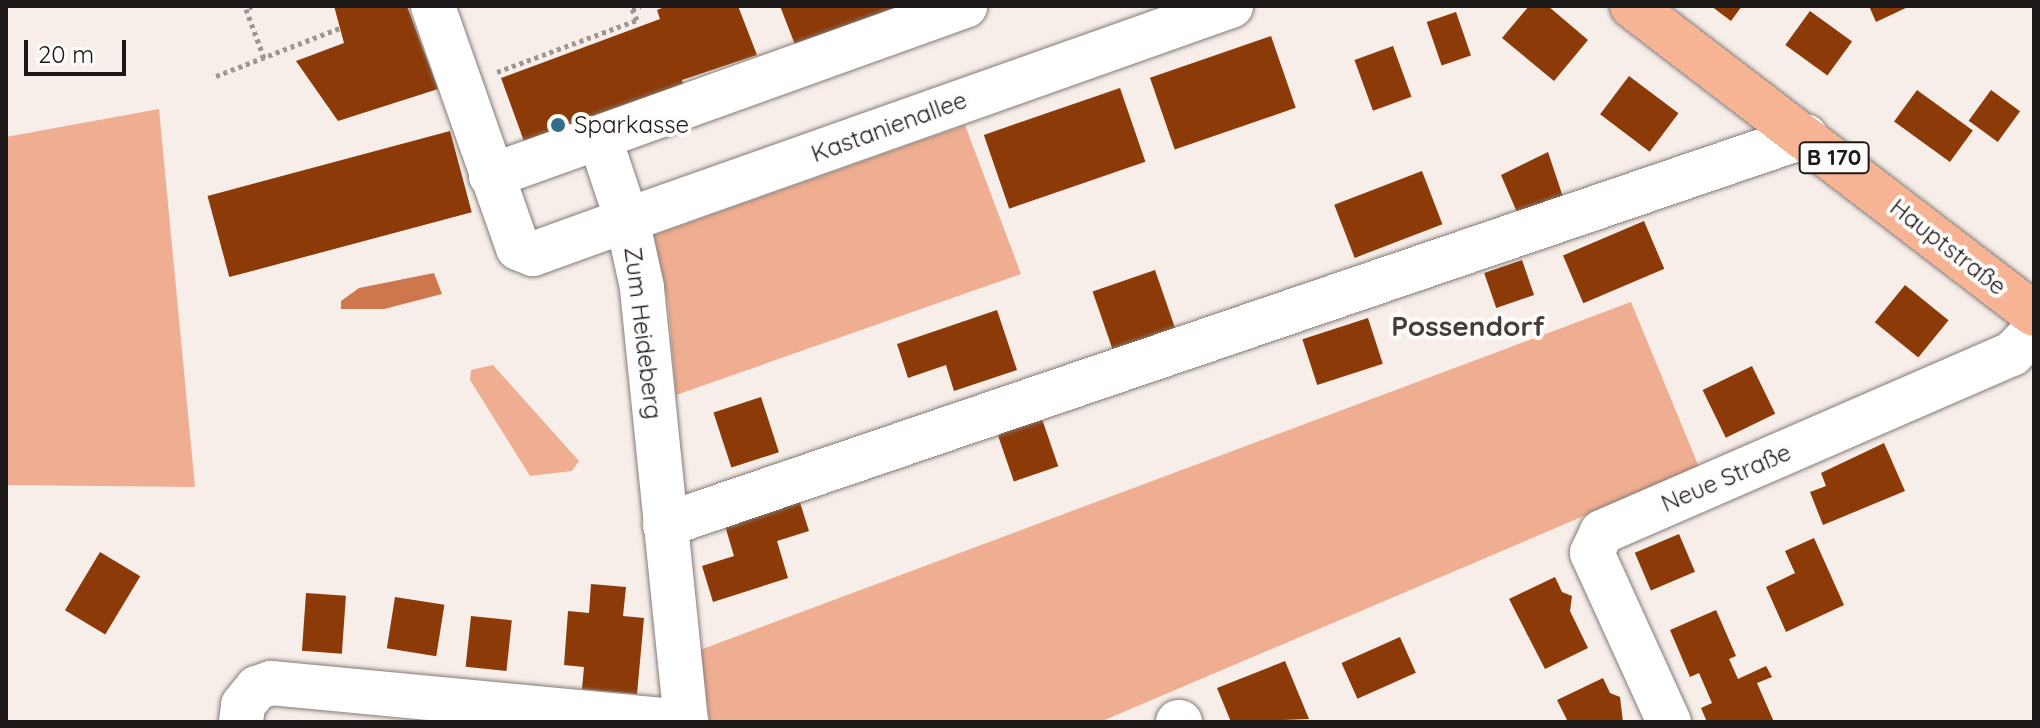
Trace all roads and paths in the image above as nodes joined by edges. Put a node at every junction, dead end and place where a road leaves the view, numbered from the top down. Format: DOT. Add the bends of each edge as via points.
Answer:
graph roads {
  1 [pos="252,6"];
  2 [pos="433,6"];
  3 [pos="641,6"];
  4 [pos="965,6"];
  5 [pos="1231,6"];
  6 [pos="1632,6"];
  7 [pos="340,28"];
  8 [pos="264,58"];
  9 [pos="216,76"];
  10 [pos="459,87"];
  11 [pos="1806,136"];
  12 [pos="600,139"];
  13 [pos="491,176"];
  14 [pos="627,220"];
  15 [pos="2034,314"];
  16 [pos="2034,331"];
  17 [pos="665,525"];
  18 [pos="241,722"];
  19 [pos="1669,722"];
  1 -- 8 [label="path" via="246,9"];
  2 -- 10 [label="street, Zum Heideberg"];
  3 -- 10 [label="path" via="632,9 637,20"];
  4 -- 12 [label="street"];
  5 -- 14 [label="street, Kastanienallee"];
  6 -- 11 [label="main road, Hauptstraße / B 170"];
  7 -- 8 [label="path"];
  8 -- 9 [label="path"];
  10 -- 13 [label="street, Zum Heideberg"];
  11 -- 15 [label="main road, Hauptstraße / B 170"];
  11 -- 17 [label="street"];
  12 -- 13 [label="street"];
  12 -- 14 [label="street"];
  13 -- 14 [label="street, Zum Heideberg" via="518,248 533,254"];
  14 -- 17 [label="street, Zum Heideberg" via="642,287"];
  16 -- 19 [label="street, Neue Straße" via="2012,354 1602,532 1592,553"];
  17 -- 18 [label="street, Zum Heideberg" via="686,722 271,683 257,688 243,705"];
}
